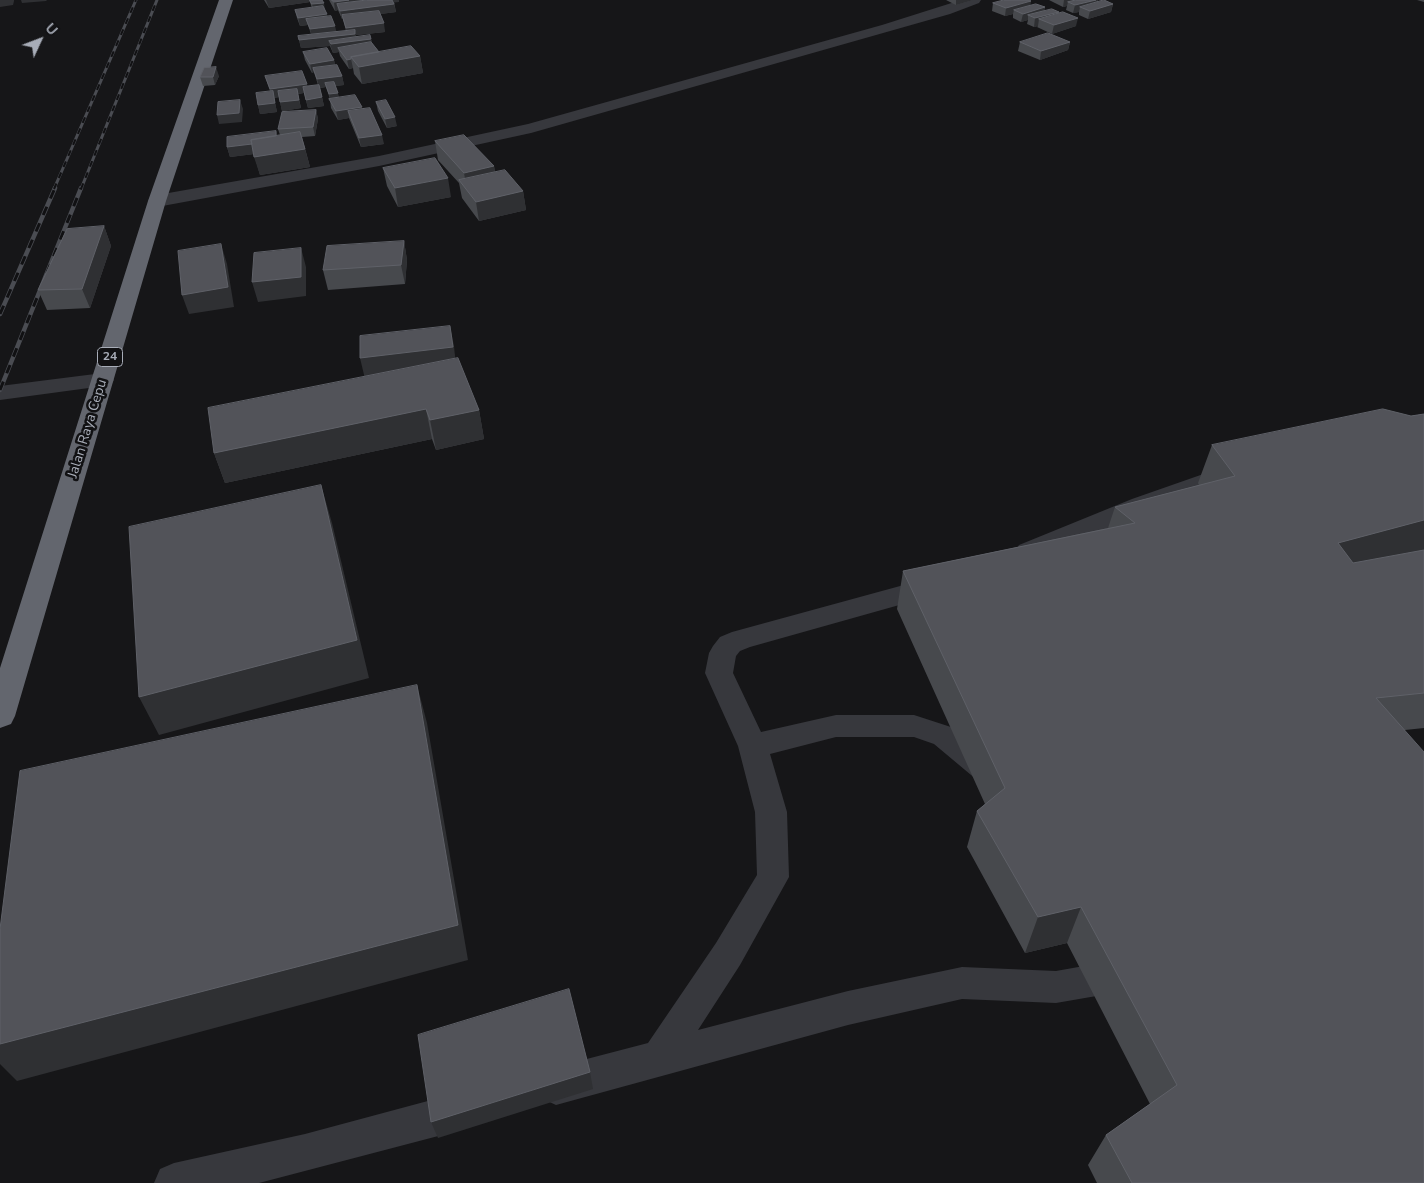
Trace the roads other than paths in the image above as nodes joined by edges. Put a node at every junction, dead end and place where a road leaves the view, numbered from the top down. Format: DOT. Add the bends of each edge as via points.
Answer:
graph roads {
  1 [pos="226,0"];
  2 [pos="974,0"];
  3 [pos="157,201"];
  4 [pos="103,380"];
  5 [pos="0,393"];
  6 [pos="1258,465"];
  7 [pos="1009,559"];
  8 [pos="956,580"];
  9 [pos="0,716"];
  10 [pos="753,746"];
  11 [pos="1002,792"];
  12 [pos="1089,944"];
  13 [pos="659,1059"];
  14 [pos="174,1183"];
  1 -- 3 [label="highway, Jalan Raya Cepu / 24"];
  2 -- 3 [label="street" via="887,28 531,128 379,161"];
  3 -- 4 [label="highway, Jalan Raya Cepu / 24"];
  4 -- 5 [label="street"];
  4 -- 9 [label="highway, Jalan Raya Cepu / 24"];
  6 -- 7 [label="lane" via="1213,477"];
  8 -- 10 [label="lane" via="730,644 723,653 720,673"];
  10 -- 11 [label="lane" via="836,726 914,726 944,736 993,775"];
  10 -- 13 [label="lane" via="771,812 773,877 728,954"];
  12 -- 13 [label="lane" via="1108,978 1056,987 962,983 848,1008"];
  13 -- 14 [label="lane" via="305,1153"];
}
